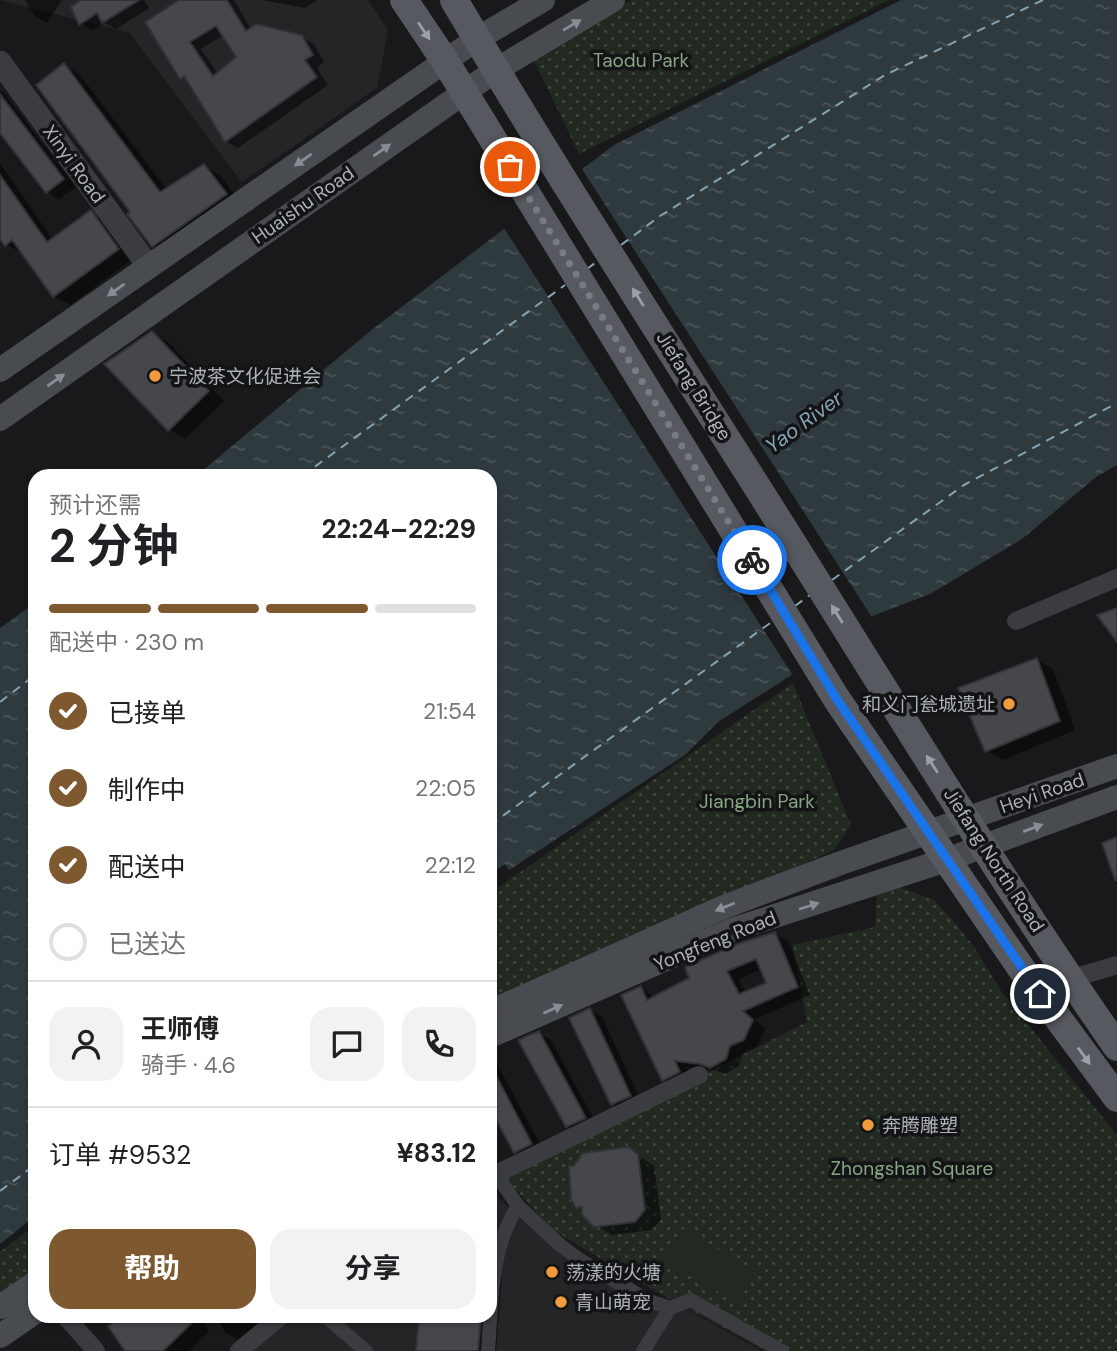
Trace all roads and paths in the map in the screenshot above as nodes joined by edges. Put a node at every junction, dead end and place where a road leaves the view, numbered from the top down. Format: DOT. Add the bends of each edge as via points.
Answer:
graph roads {
  1 [pos="404,0"];
  2 [pos="454,0"];
  3 [pos="543,0"];
  4 [pos="613,0"];
  5 [pos="477,39"];
  6 [pos="445,61"];
  7 [pos="0,62"];
  8 [pos="496,70"];
  9 [pos="464,93"];
  10 [pos="149,267"];
  11 [pos="0,370"];
  12 [pos="0,419"];
  13 [pos="1117,578"];
  14 [pos="1016,621"];
  15 [pos="873,671"];
  16 [pos="1117,766"];
  17 [pos="1117,797"];
  18 [pos="967,819"];
  19 [pos="927,833"];
  20 [pos="985,846"];
  21 [pos="946,860"];
  22 [pos="1117,965"];
  23 [pos="1070,979"];
  24 [pos="497,1009"];
  25 [pos="497,1034"];
  26 [pos="1117,1047"];
  27 [pos="699,1074"];
  28 [pos="1117,1098"];
  29 [pos="497,1170"];
  30 [pos="497,1177"];
  31 [pos="518,1206"];
  32 [pos="497,1257"];
  33 [pos="28,1288"];
  34 [pos="0,1307"];
  35 [pos="670,1308"];
  36 [pos="28,1317"];
  37 [pos="71,1323"];
  38 [pos="273,1323"];
  39 [pos="334,1323"];
  40 [pos="491,1323"];
  41 [pos="0,1336"];
  42 [pos="96,1351"];
  43 [pos="239,1351"];
  44 [pos="366,1351"];
  45 [pos="488,1351"];
  46 [pos="643,1351"];
  47 [pos="782,1351"];
  1 -- 6 [label="main road, one-way"];
  2 -- 5 [label="main road, Jiefang Bridge"];
  3 -- 5 [label="main road, Huaishu Road"];
  8 -- 4 [label="main road, Huaishu Road, one-way"];
  5 -- 6 [label="main road, Huaishu Road"];
  5 -- 8 [label="main road, Jiefang Bridge"];
  6 -- 9 [label="main road"];
  6 -- 10 [label="main road, Huaishu Road, one-way"];
  7 -- 10 [label="street, Xinyi Road"];
  8 -- 9 [label="main road, Huaishu Road"];
  15 -- 8 [label="main road, Jiefang Bridge, one-way"];
  12 -- 9 [label="main road, Huaishu Road, one-way"];
  9 -- 19 [label="main road, Jiefang North Road" via="836,698"];
  10 -- 11 [label="main road, Huaishu Road, one-way"];
  13 -- 14 [label="street"];
  18 -- 15 [label="main road, Jiefang North Road, one-way"];
  16 -- 18 [label="main road, Heyi Road"];
  20 -- 17 [label="main road, Heyi Road, one-way"];
  18 -- 19 [label="main road, Heyi Road"];
  18 -- 20 [label="main road, Jiefang North Road"];
  19 -- 21 [label="main road, Jiefang North Road"];
  19 -- 24 [label="main road, Yongfeng Road, one-way" via="724,907"];
  20 -- 21 [label="main road, Heyi Road"];
  20 -- 23 [label="main road, Jiefang North Road"];
  25 -- 21 [label="main road, Yongfeng Road, one-way" via="732,930"];
  21 -- 28 [label="main road, Jiefang North Road, one-way"];
  22 -- 23 [label="street"];
  23 -- 26 [label="main road, Jiefang North Road"];
  27 -- 29 [label="street"];
  30 -- 31 [label="street"];
  31 -- 32 [label="street"];
  31 -- 35 [label="street" via="580,1260 647,1300"];
  33 -- 34 [label="main road"];
  35 -- 46 [label="street"];
  35 -- 47 [label="street" via="691,1300"];
  36 -- 41 [label="main road"];
  37 -- 42 [label="street"];
  38 -- 43 [label="street"];
  39 -- 44 [label="street"];
  40 -- 45 [label="street"];
}
